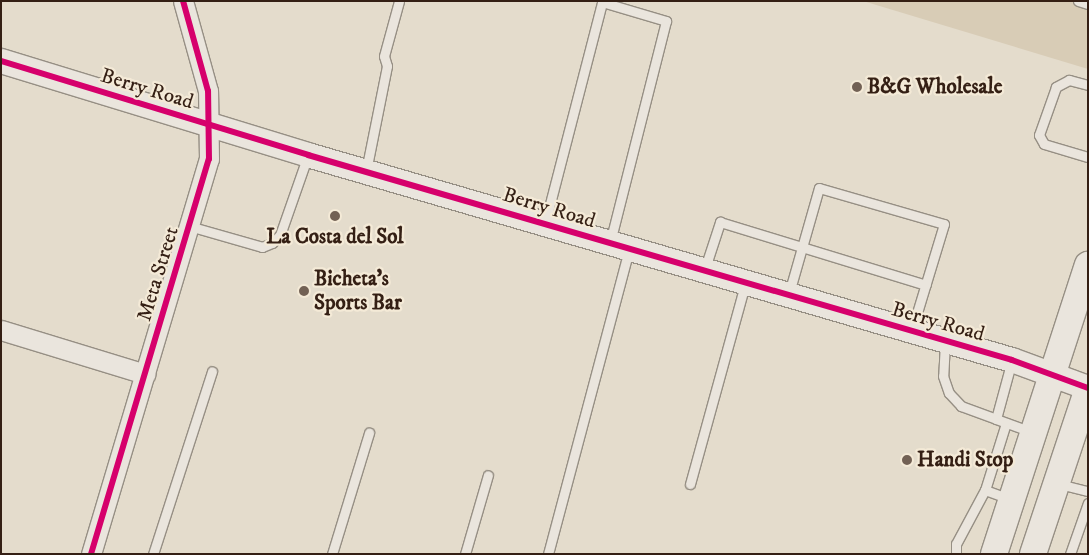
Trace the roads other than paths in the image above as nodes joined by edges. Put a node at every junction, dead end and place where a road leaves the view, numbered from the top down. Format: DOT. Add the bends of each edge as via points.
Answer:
graph roads {
  1 [pos="183,1"];
  2 [pos="399,1"];
  3 [pos="1078,1"];
  4 [pos="1088,4"];
  5 [pos="1,61"];
  6 [pos="1088,85"];
  7 [pos="209,125"];
  8 [pos="308,155"];
  9 [pos="1088,157"];
  10 [pos="366,172"];
  11 [pos="545,224"];
  12 [pos="189,226"];
  13 [pos="620,246"];
  14 [pos="802,248"];
  15 [pos="1088,264"];
  16 [pos="704,271"];
  17 [pos="745,283"];
  18 [pos="926,285"];
  19 [pos="788,296"];
  20 [pos="1,330"];
  21 [pos="911,332"];
  22 [pos="945,342"];
  23 [pos="1012,360"];
  24 [pos="212,371"];
  25 [pos="145,374"];
  26 [pos="1051,375"];
  27 [pos="1088,389"];
  28 [pos="996,419"];
  29 [pos="1006,423"];
  30 [pos="1032,432"];
  31 [pos="369,433"];
  32 [pos="488,476"];
  33 [pos="690,484"];
  34 [pos="1057,484"];
  35 [pos="985,490"];
  36 [pos="1088,491"];
  37 [pos="1011,499"];
  38 [pos="1088,503"];
  39 [pos="91,554"];
  40 [pos="153,554"];
  41 [pos="332,554"];
  42 [pos="465,554"];
  43 [pos="548,554"];
  44 [pos="956,554"];
  45 [pos="994,554"];
  46 [pos="1033,554"];
  47 [pos="1070,554"];
  1 -- 7 [label="street, Meta Street" via="208,91"];
  2 -- 10 [label="lane" via="384,56 387,66"];
  3 -- 4 [label="lane"];
  5 -- 7 [label="street, Berry Road"];
  6 -- 9 [label="lane" via="1069,80 1053,91 1039,135 1044,144"];
  7 -- 8 [label="street, Berry Road"];
  7 -- 12 [label="street, Meta Street" via="209,159"];
  8 -- 10 [label="street, Berry Road"];
  8 -- 12 [label="lane" via="280,234 272,243 262,247"];
  10 -- 11 [label="street, Berry Road"];
  11 -- 13 [label="street, Berry Road"];
  11 -- 13 [label="lane" via="602,2 666,21"];
  12 -- 25 [label="street, Meta Street"];
  13 -- 16 [label="street, Berry Road"];
  13 -- 43 [label="lane"];
  14 -- 16 [label="lane" via="720,222"];
  14 -- 18 [label="lane"];
  14 -- 18 [label="lane" via="819,188 944,224"];
  14 -- 19 [label="lane"];
  15 -- 26 [label="main road"];
  16 -- 17 [label="street, Berry Road"];
  17 -- 19 [label="street, Berry Road"];
  17 -- 33 [label="lane"];
  18 -- 21 [label="lane"];
  19 -- 21 [label="street, Berry Road"];
  20 -- 25 [label="street"];
  21 -- 22 [label="street, Berry Road"];
  22 -- 23 [label="street, Berry Road"];
  22 -- 28 [label="lane" via="943,376 949,394 961,406"];
  23 -- 26 [label="street, Berry Road"];
  23 -- 28 [label="lane"];
  24 -- 40 [label="lane"];
  25 -- 39 [label="street, Meta Street"];
  26 -- 27 [label="street, Berry Road"];
  26 -- 30 [label="main road"];
  27 -- 34 [label="main road"];
  28 -- 29 [label="lane"];
  29 -- 30 [label="lane"];
  29 -- 35 [label="lane"];
  30 -- 37 [label="main road"];
  31 -- 41 [label="lane"];
  32 -- 42 [label="lane"];
  34 -- 36 [label="lane"];
  34 -- 46 [label="main road"];
  35 -- 37 [label="lane"];
  35 -- 44 [label="lane" via="956,544"];
  37 -- 45 [label="main road"];
  38 -- 47 [label="lane"];
}
